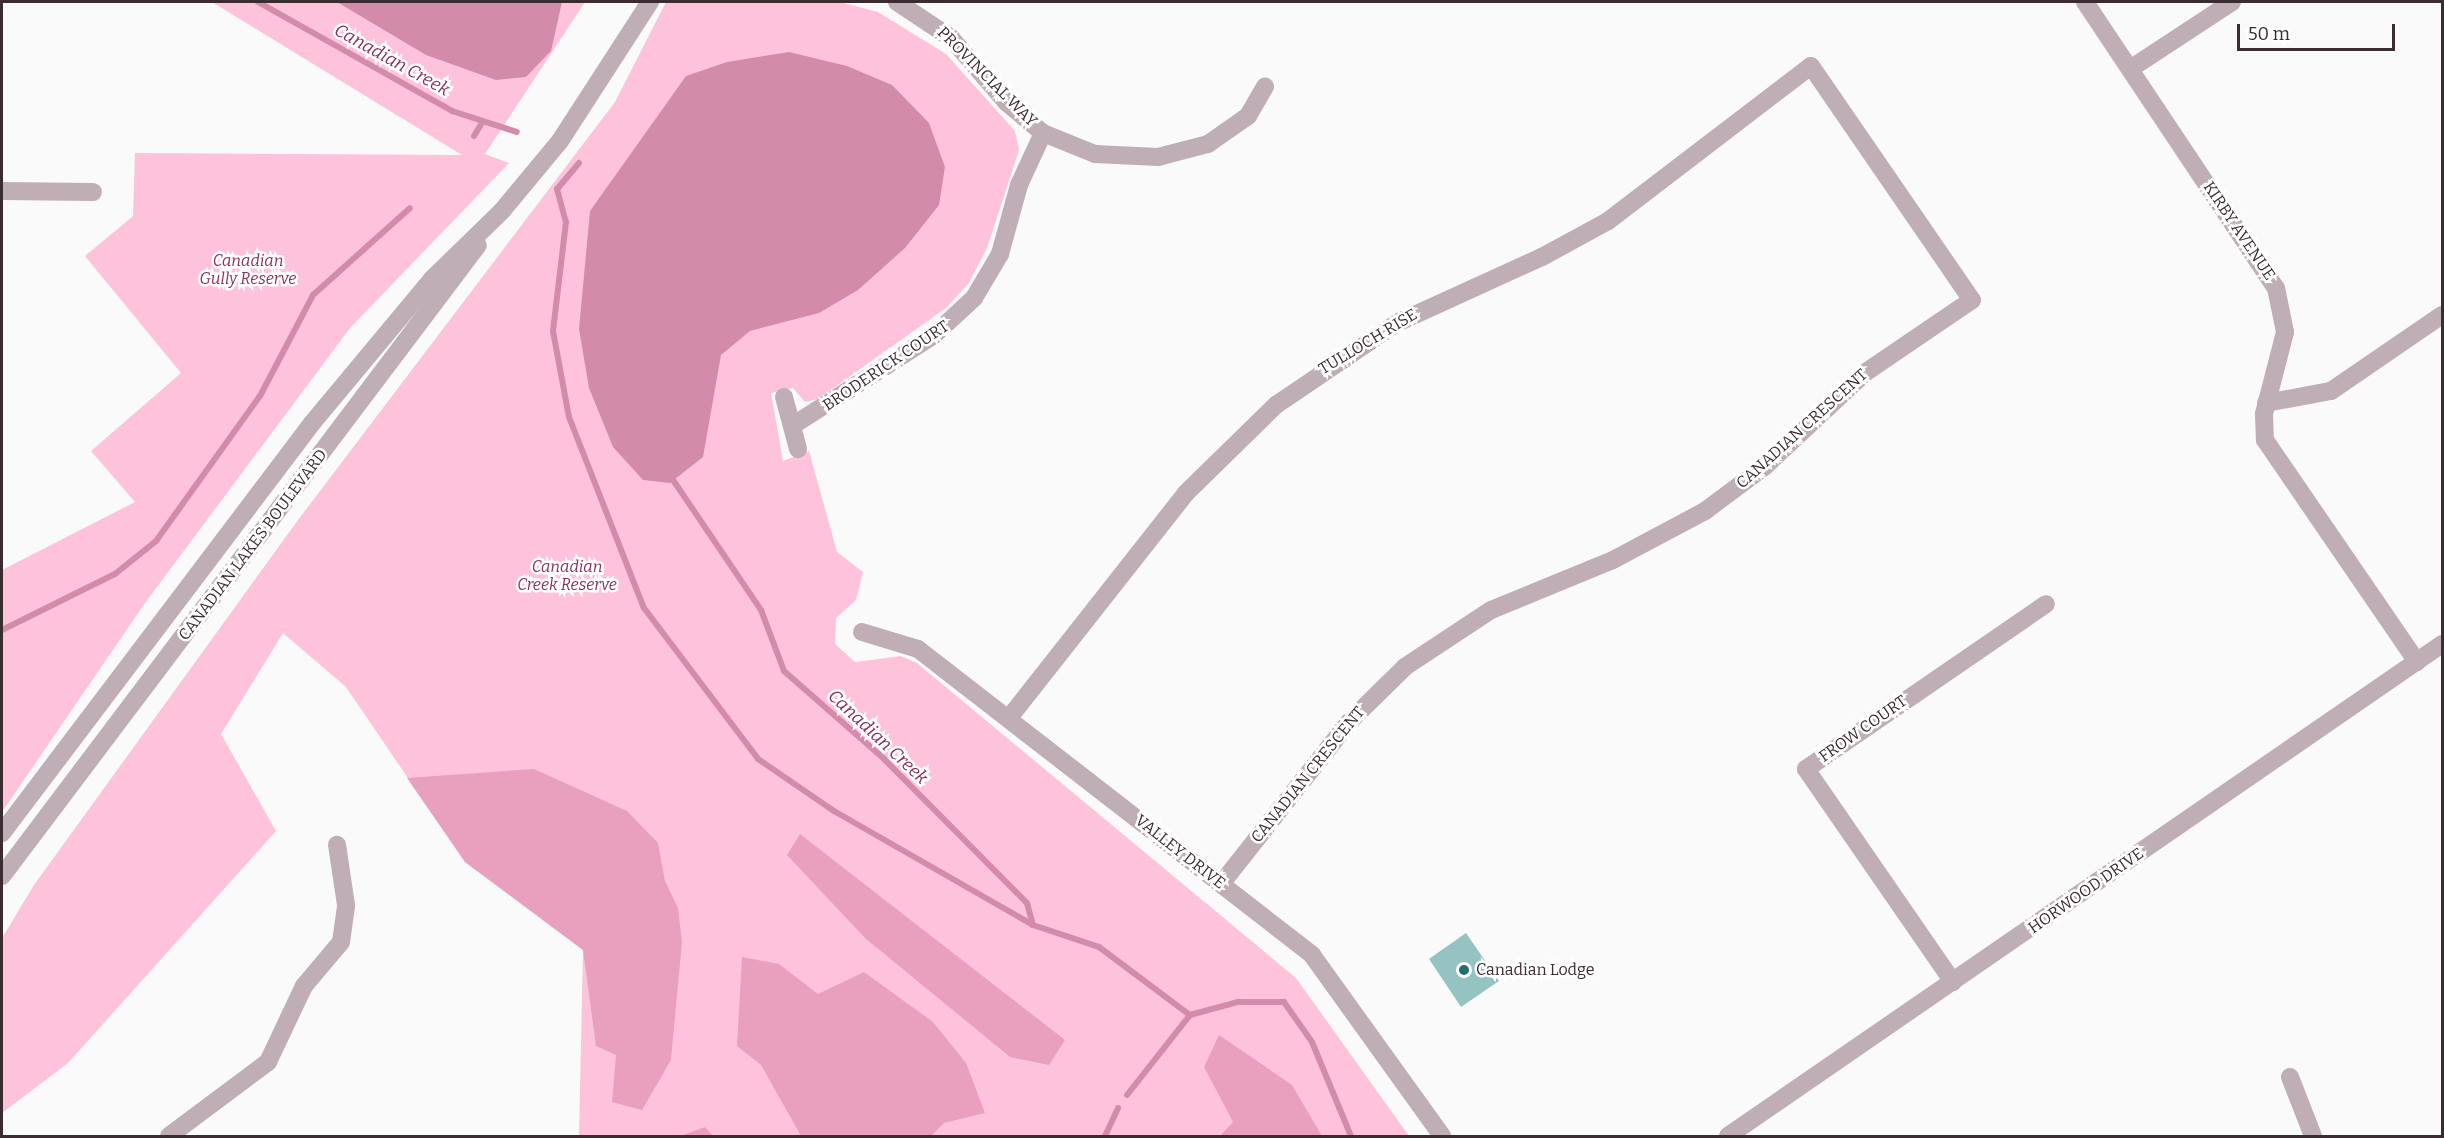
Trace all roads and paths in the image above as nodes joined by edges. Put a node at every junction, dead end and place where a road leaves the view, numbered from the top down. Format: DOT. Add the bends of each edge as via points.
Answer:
graph roads {
  1 [pos="635,2"];
  2 [pos="650,2"];
  3 [pos="897,2"];
  4 [pos="2085,2"];
  5 [pos="2232,2"];
  6 [pos="617,52"];
  7 [pos="1811,66"];
  8 [pos="2130,69"];
  9 [pos="1265,86"];
  10 [pos="1043,133"];
  11 [pos="2,191"];
  12 [pos="93,192"];
  13 [pos="501,212"];
  14 [pos="2442,315"];
  15 [pos="784,397"];
  16 [pos="2266,403"];
  17 [pos="792,426"];
  18 [pos="798,449"];
  19 [pos="2046,604"];
  20 [pos="862,632"];
  21 [pos="2442,644"];
  22 [pos="2417,662"];
  23 [pos="1009,718"];
  24 [pos="2,832"];
  25 [pos="337,844"];
  26 [pos="2,876"];
  27 [pos="1221,884"];
  28 [pos="1953,982"];
  29 [pos="2290,1077"];
  30 [pos="169,1137"];
  31 [pos="1442,1137"];
  32 [pos="1728,1137"];
  33 [pos="2313,1137"];
  1 -- 6 [label="street, CANADIAN LAKES BOULEVARD"];
  2 -- 6 [label="street, CANADIAN LAKES BOULEVARD"];
  3 -- 10 [label="street, PROVINCIAL WAY" via="951,38 1011,107"];
  4 -- 8 [label="street, KIRBY AVENUE"];
  5 -- 8 [label="street"];
  6 -- 13 [label="street, CANADIAN LAKES BOULEVARD" via="560,141"];
  7 -- 23 [label="street, TULLOCH RISE" via="1601,225 1397,323 1276,405 1186,493"];
  7 -- 27 [label="street, CANADIAN CRESCENT" via="1972,300 1866,372 1764,467 1705,511 1630,552 1491,610 1406,668 1348,723"];
  8 -- 16 [label="street, KIRBY AVENUE" via="2276,288 2284,343"];
  9 -- 10 [label="street, PROVINCIAL WAY" via="1256,107 1232,130 1170,156 1107,156"];
  10 -- 17 [label="street, BRODERICK COURT" via="1019,185 1000,254 974,298 933,336"];
  11 -- 12 [label="street"];
  13 -- 24 [label="street, CANADIAN LAKES BOULEVARD" via="432,279 313,422"];
  13 -- 26 [label="street, CANADIAN LAKES BOULEVARD" via="439,303"];
  14 -- 16 [label="street" via="2331,391"];
  15 -- 17 [label="street"];
  16 -- 22 [label="street, KIRBY AVENUE" via="2263,429 2271,451"];
  17 -- 18 [label="street"];
  19 -- 28 [label="street, FROW COURT" via="1806,769"];
  20 -- 23 [label="street, VALLEY DRIVE" via="912,645"];
  21 -- 22 [label="street, HORWOOD DRIVE"];
  22 -- 28 [label="street, HORWOOD DRIVE"];
  23 -- 27 [label="street, VALLEY DRIVE"];
  25 -- 30 [label="street" via="347,915 341,942 300,993 268,1062"];
  27 -- 31 [label="street, VALLEY DRIVE" via="1329,973"];
  28 -- 32 [label="street, HORWOOD DRIVE"];
  29 -- 33 [label="street"];
}
